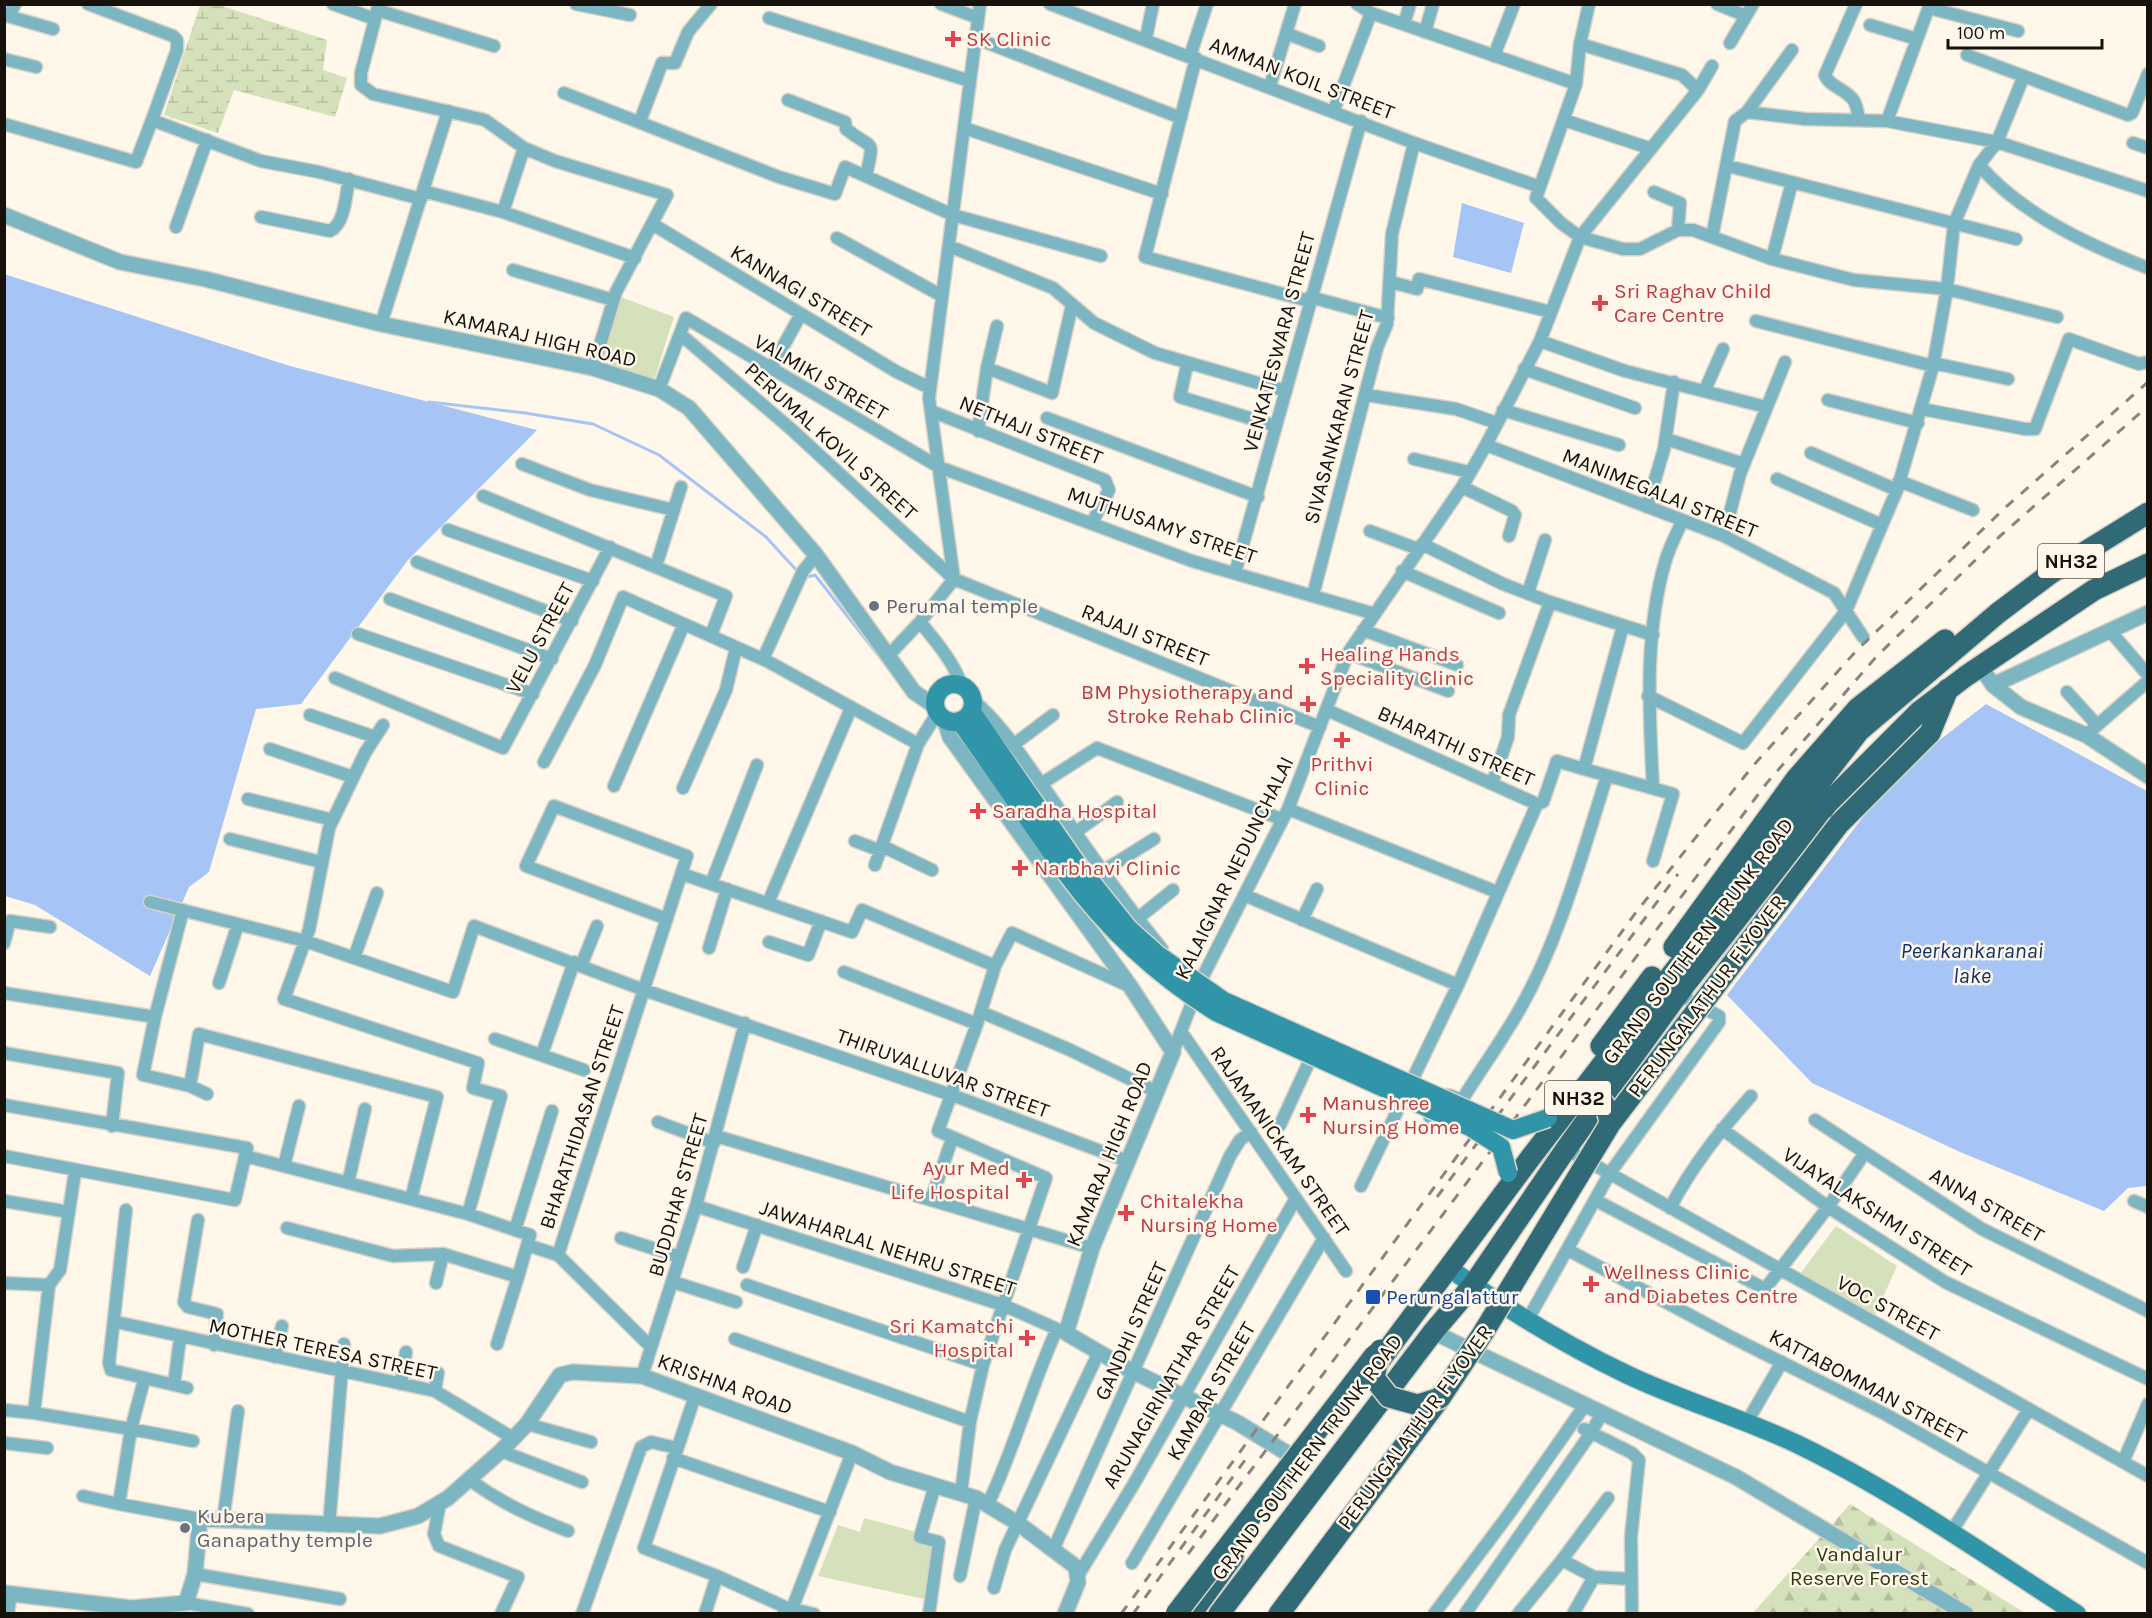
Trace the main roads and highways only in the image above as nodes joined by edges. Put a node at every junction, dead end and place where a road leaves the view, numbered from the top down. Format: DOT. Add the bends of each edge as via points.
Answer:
graph roads {
  1 [pos="2148,513"];
  2 [pos="2148,564"];
  3 [pos="1998,613"];
  4 [pos="1948,689"];
  5 [pos="955,708"];
  6 [pos="1072,869"];
  7 [pos="1563,1096"];
  8 [pos="1548,1118"];
  9 [pos="1610,1124"];
  10 [pos="1508,1173"];
  11 [pos="1449,1268"];
  12 [pos="1473,1285"];
  13 [pos="1380,1350"];
  14 [pos="1440,1398"];
  15 [pos="1176,1614"];
  16 [pos="1191,1614"];
  17 [pos="1219,1614"];
  18 [pos="1279,1614"];
  19 [pos="2077,1614"];
  1 -- 3 [label="highway, GRAND SOUTHERN TRUNK ROAD / NH32" via="2051,573"];
  2 -- 4 [label="highway, GRAND SOUTHERN TRUNK ROAD / NH32" via="2094,590"];
  3 -- 7 [label="highway" via="1976,617 1858,708 1796,779"];
  3 -- 11 [label="highway, GRAND SOUTHERN TRUNK ROAD / NH32" via="1859,731"];
  4 -- 9 [label="highway, PERUNGALATHUR FLYOVER, bridge" via="1930,733 1850,811 1821,846"];
  4 -- 12 [label="highway, GRAND SOUTHERN TRUNK ROAD / NH32" via="1920,711 1828,802 1678,994"];
  5 -- 6 [label="main road"];
  6 -- 8 [label="main road, bridge" via="1157,954 1224,1001 1513,1130"];
  6 -- 10 [label="main road, bridge" via="1118,936 1180,990 1226,1017 1470,1127 1501,1147"];
  7 -- 8 [label="highway"];
  7 -- 9 [label="highway, bridge" via="1598,1096 1608,1108"];
  8 -- 10 [label="highway"];
  9 -- 14 [label="highway, PERUNGALATHUR FLYOVER, bridge" via="1484,1333"];
  10 -- 13 [label="highway"];
  11 -- 12 [label="main road"];
  11 -- 16 [label="highway, GRAND SOUTHERN TRUNK ROAD / NH32"];
  12 -- 17 [label="highway, GRAND SOUTHERN TRUNK ROAD / NH32"];
  12 -- 19 [label="main road" via="1527,1322 1630,1376 1747,1422 1859,1476 1952,1531"];
  13 -- 14 [label="highway, bridge" via="1374,1378 1389,1397 1418,1405"];
  13 -- 15 [label="highway, bridge"];
  14 -- 18 [label="highway, PERUNGALATHUR FLYOVER"];
}
